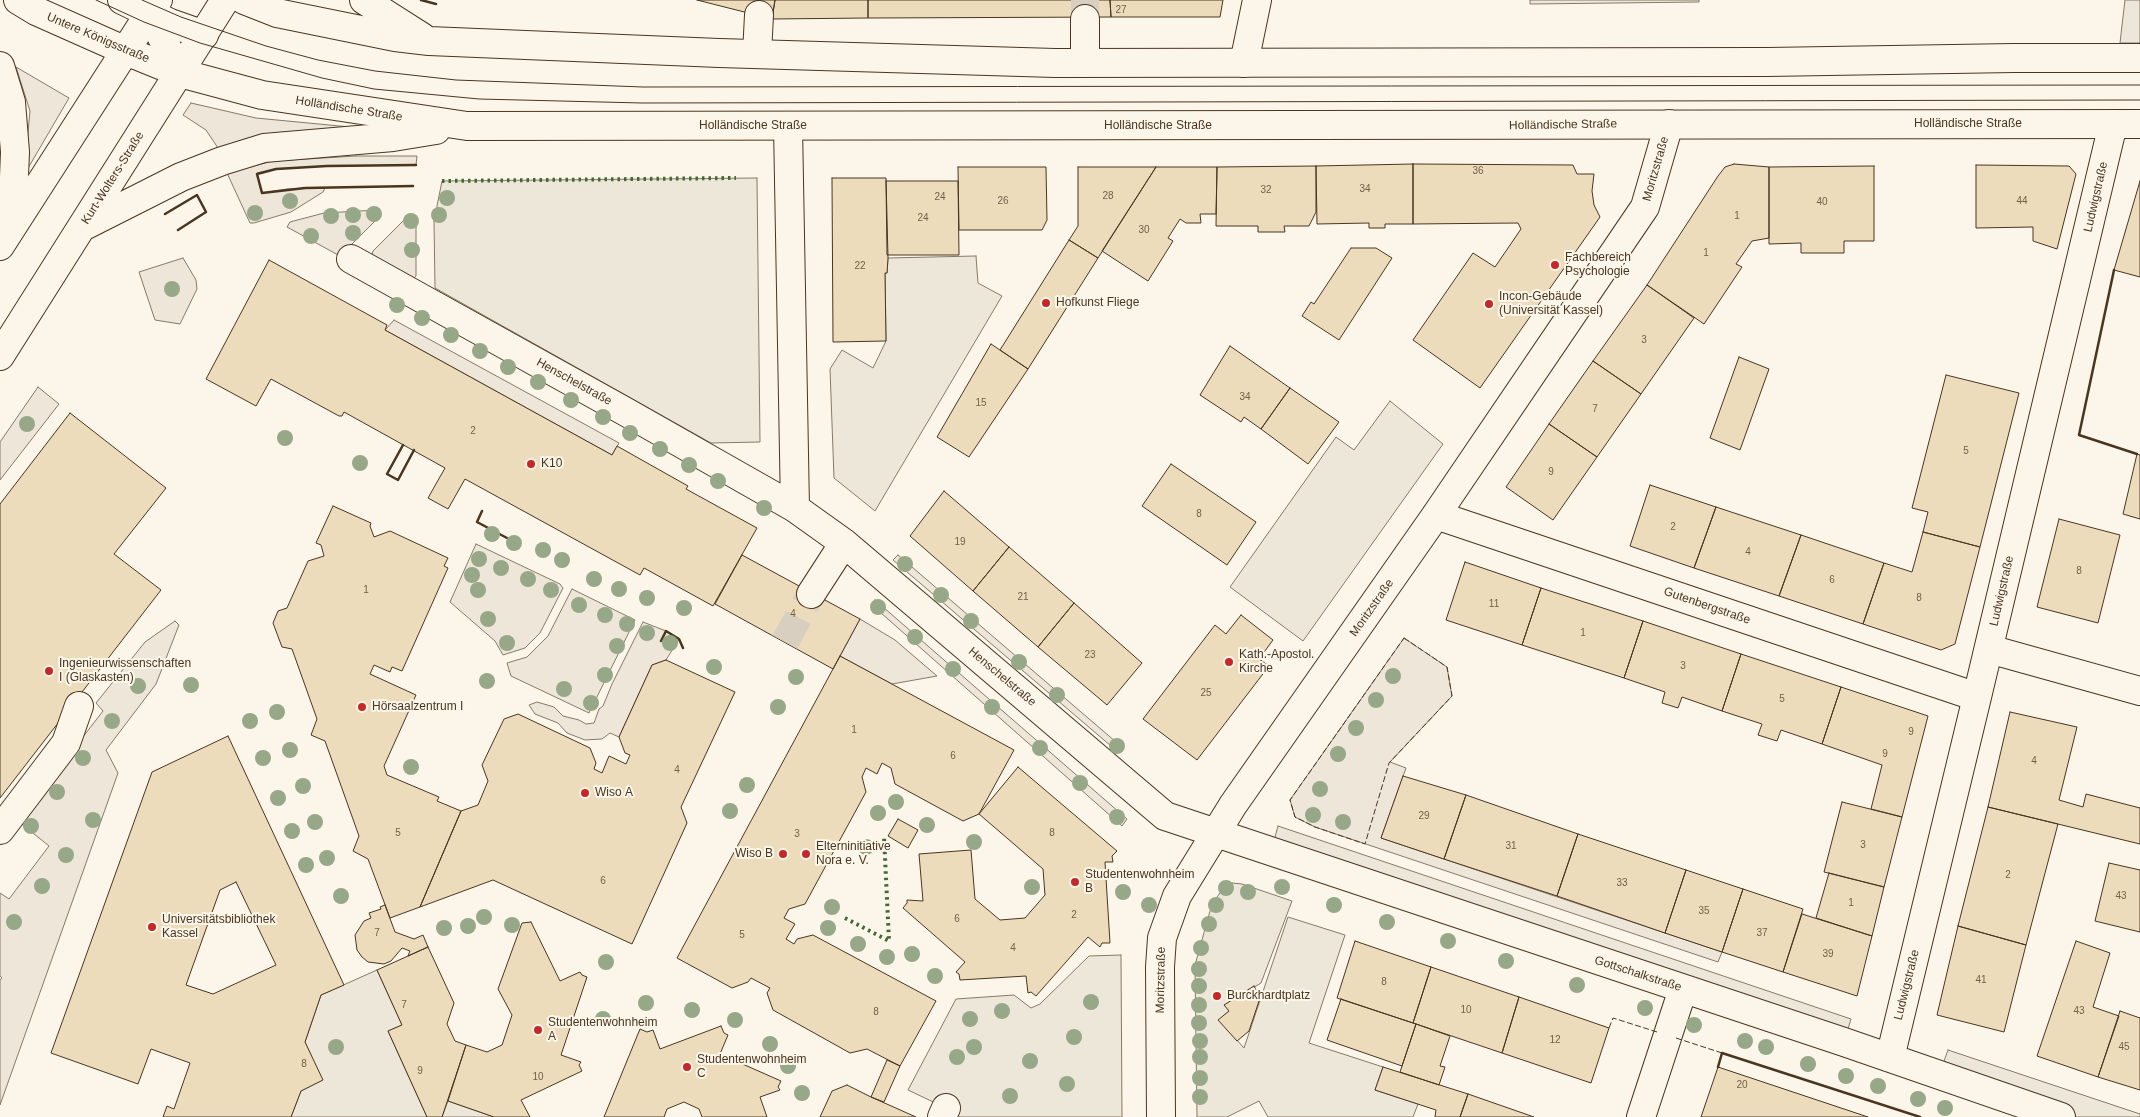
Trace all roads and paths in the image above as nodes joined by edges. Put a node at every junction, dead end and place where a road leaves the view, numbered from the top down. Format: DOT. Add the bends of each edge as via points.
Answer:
graph roads {
  1 [pos="18,0"];
  2 [pos="122,0"];
  3 [pos="225,0"];
  4 [pos="244,0"];
  5 [pos="364,0"];
  6 [pos="1257,0"];
  7 [pos="154,7"];
  8 [pos="758,15"];
  9 [pos="1085,19"];
  10 [pos="204,36"];
  11 [pos="429,41"];
  12 [pos="126,51"];
  13 [pos="756,54"];
  14 [pos="2140,58"];
  15 [pos="1086,63"];
  16 [pos="1244,63"];
  17 [pos="0,66"];
  18 [pos="180,73"];
  19 [pos="1669,124"];
  20 [pos="2113,124"];
  21 [pos="2140,124"];
  22 [pos="467,126"];
  23 [pos="788,126"];
  24 [pos="82,228"];
  25 [pos="6,236"];
  26 [pos="351,260"];
  27 [pos="0,356"];
  28 [pos="795,508"];
  29 [pos="1436,515"];
  30 [pos="844,543"];
  31 [pos="812,594"];
  32 [pos="1989,650"];
  33 [pos="2140,691"];
  34 [pos="1978,697"];
  35 [pos="79,706"];
  36 [pos="0,830"];
  37 [pos="1214,834"];
  38 [pos="1683,989"];
  39 [pos="1890,1058"];
  40 [pos="1160,1117"];
  41 [pos="1641,1117"];
  42 [pos="2061,1117"];
  1 -- 12 [label="main road, Untere Königsstraße"];
  2 -- 7 [label="main road"];
  3 -- 10 [label="main road, Kurt-Wolters-Straße"];
  4 -- 11 [label="main road" via="295,17 395,38"];
  5 -- 11 [label="main road"];
  6 -- 16 [label="main road"];
  7 -- 10 [label="main road"];
  7 -- 12 [label="main road"];
  7 -- 18 [label="main road"];
  8 -- 13 [label="main road"];
  9 -- 15 [label="main road"];
  10 -- 18 [label="main road, Kurt-Wolters-Straße"];
  11 -- 13 [label="main road"];
  12 -- 18 [label="main road, Untere Königsstraße"];
  12 -- 25 [label="main road"];
  13 -- 15 [label="main road"];
  14 -- 16 [label="main road"];
  15 -- 16 [label="main road"];
  17 -- 25 [label="main road" via="11,102 15,152"];
  18 -- 22 [label="main road, Holländische Straße" via="262,95"];
  18 -- 24 [label="main road, Kurt-Wolters-Straße"];
  19 -- 20 [label="main road, Holländische Straße"];
  19 -- 23 [label="main road, Holländische Straße"];
  19 -- 29 [label="main road, Moritzstraße" via="1645,206"];
  20 -- 21 [label="main road, Holländische Straße"];
  20 -- 32 [label="main road, Ludwigstraße"];
  22 -- 23 [label="main road, Holländische Straße"];
  22 -- 24 [label="main road" via="393,137 264,148 181,177"];
  23 -- 28 [label="main road"];
  24 -- 27 [label="main road, Kurt-Wolters-Straße"];
  26 -- 28 [label="main road, Henschelstraße"];
  28 -- 30 [label="main road, Henschelstraße"];
  29 -- 34 [label="main road, Gutenbergstraße"];
  29 -- 37 [label="main road, Moritzstraße"];
  30 -- 31 [label="main road"];
  30 -- 37 [label="main road, Henschelstraße" via="1164,816"];
  32 -- 33 [label="main road"];
  32 -- 34 [label="main road, Ludwigstraße"];
  34 -- 39 [label="main road, Ludwigstraße"];
  35 -- 36 [label="main road" via="66,744"];
  37 -- 38 [label="main road, Gottschalkstraße"];
  37 -- 40 [label="main road, Moritzstraße" via="1177,896 1162,938"];
  38 -- 39 [label="main road, Gottschalkstraße"];
  38 -- 41 [label="main road"];
  39 -- 42 [label="main road, Gottschalkstraße"];
}
